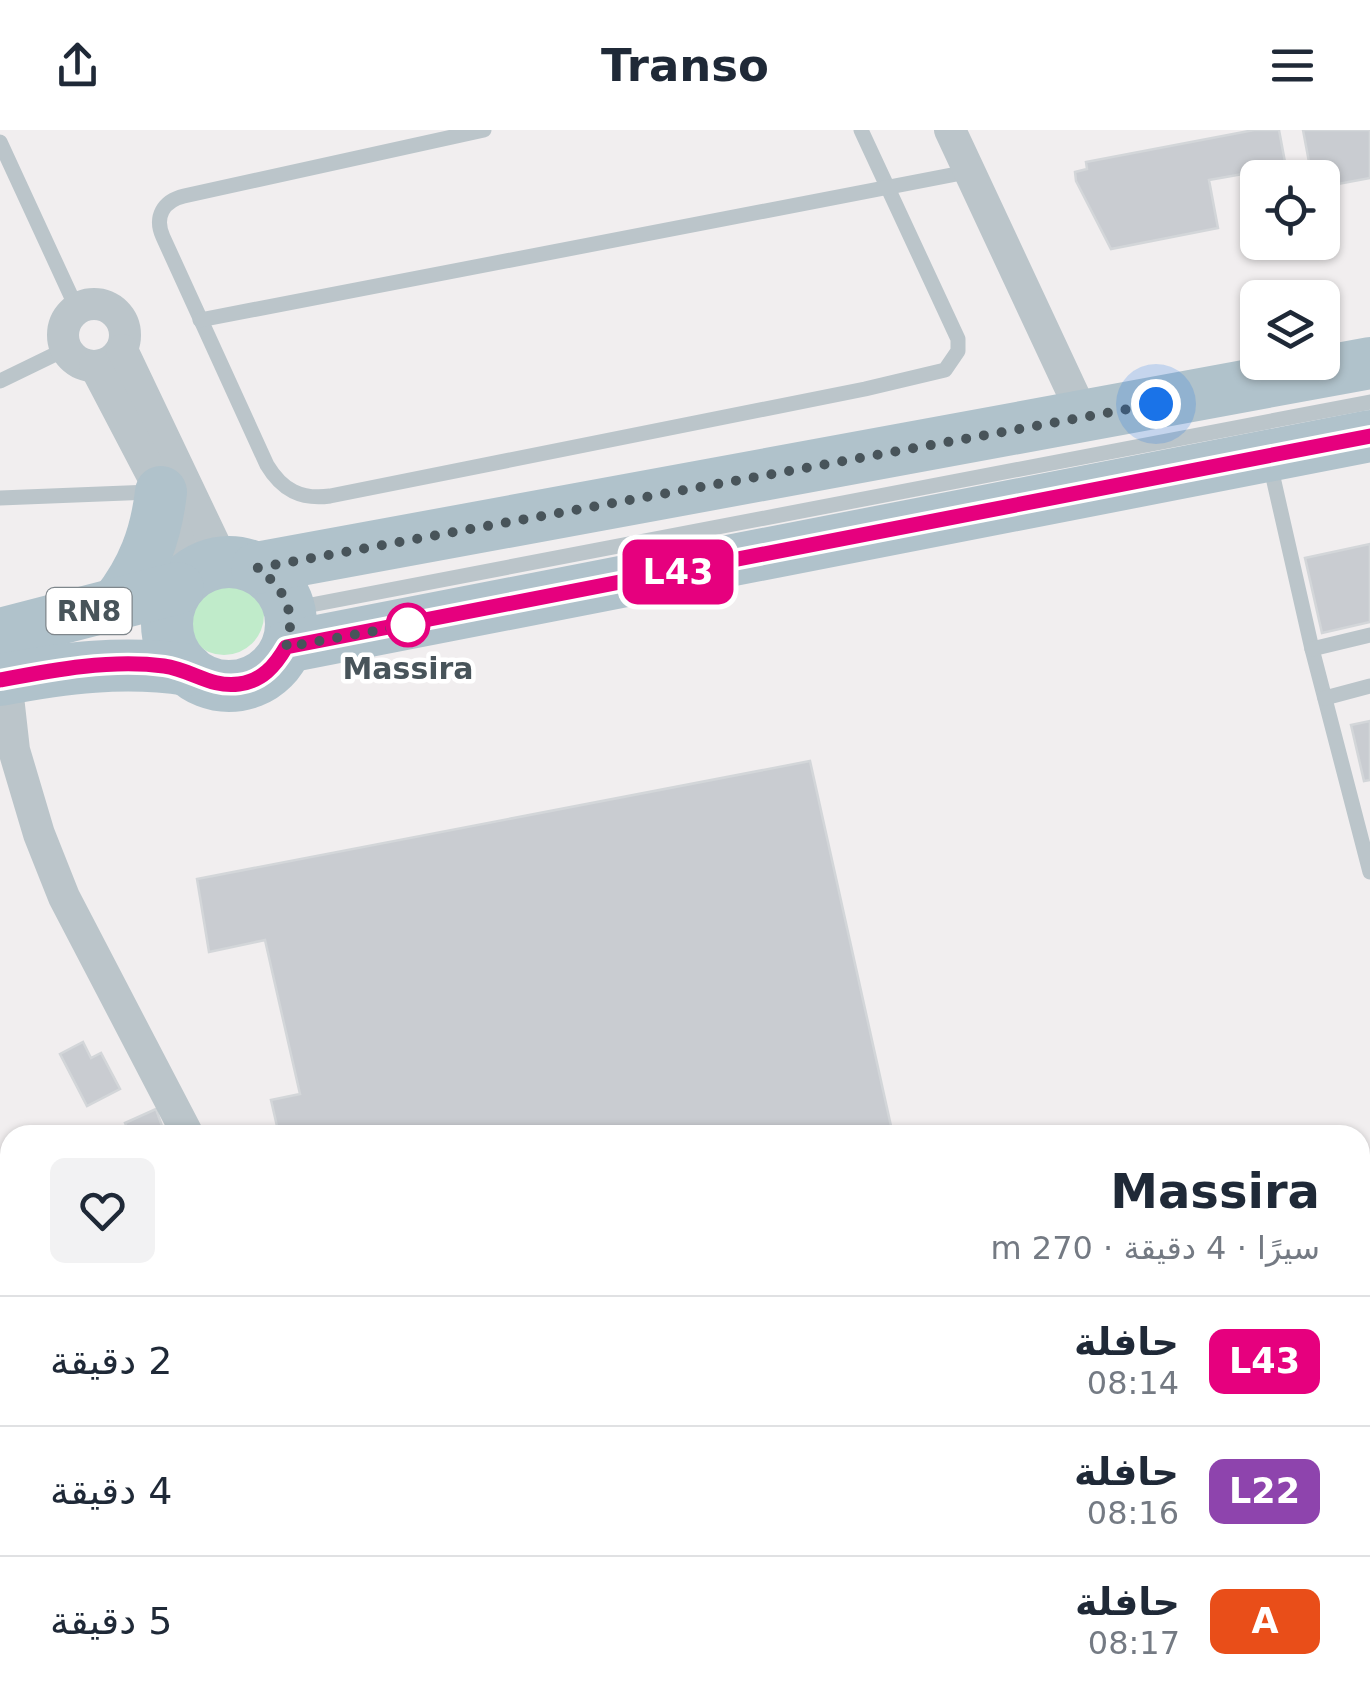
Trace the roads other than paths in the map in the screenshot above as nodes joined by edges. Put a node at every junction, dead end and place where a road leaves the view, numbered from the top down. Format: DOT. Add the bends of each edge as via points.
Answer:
graph roads {
  1 [pos="484,130"];
  2 [pos="860,130"];
  3 [pos="950,130"];
  4 [pos="0,142"];
  5 [pos="968,172"];
  6 [pos="889,187"];
  7 [pos="76,309"];
  8 [pos="200,320"];
  9 [pos="66,349"];
  10 [pos="109,358"];
  11 [pos="1370,363"];
  12 [pos="0,381"];
  13 [pos="1370,402"];
  14 [pos="1084,418"];
  15 [pos="1370,436"];
  16 [pos="1268,455"];
  17 [pos="160,492"];
  18 [pos="0,498"];
  19 [pos="212,573"];
  20 [pos="116,604"];
  21 [pos="288,628"];
  22 [pos="1370,636"];
  23 [pos="1312,649"];
  24 [pos="2,665"];
  25 [pos="188,670"];
  26 [pos="1370,686"];
  27 [pos="1325,698"];
  28 [pos="1370,872"];
  29 [pos="183,1125"];
  1 -- 8 [label="lane" via="167,203 159,229"];
  2 -- 6 [label="lane"];
  3 -- 5 [label="street"];
  4 -- 7 [label="lane"];
  5 -- 6 [label="lane"];
  5 -- 14 [label="street"];
  6 -- 8 [label="lane"];
  6 -- 8 [label="lane" via="958,339 945,370 330,496 300,496 275,478"];
  7 -- 9 [label="street" via="66,323"];
  7 -- 10 [label="street" via="110,308 124,327"];
  9 -- 10 [label="street" via="78,362"];
  9 -- 12 [label="lane"];
  10 -- 17 [label="street"];
  10 -- 19 [label="street"];
  11 -- 14 [label="main road, RN8"];
  13 -- 21 [label="lane"];
  14 -- 19 [label="main road, RN8"];
  15 -- 16 [label="main road"];
  16 -- 21 [label="main road"];
  16 -- 23 [label="lane"];
  17 -- 18 [label="lane"];
  17 -- 19 [label="street"];
  17 -- 20 [label="main road" via="149,550"];
  19 -- 20 [label="main road, RN8"];
  19 -- 21 [label="main road" via="272,578 283,592"];
  19 -- 25 [label="main road, RN8" via="170,604 169,640"];
  20 -- 24 [label="main road, RN8"];
  21 -- 25 [label="main road, RN8" via="266,674 251,682 218,684"];
  22 -- 23 [label="lane"];
  23 -- 27 [label="lane"];
  24 -- 25 [label="main road, RN8"];
  24 -- 29 [label="street" via="14,750 39,834 64,897"];
  26 -- 27 [label="lane"];
  27 -- 28 [label="lane"];
}
